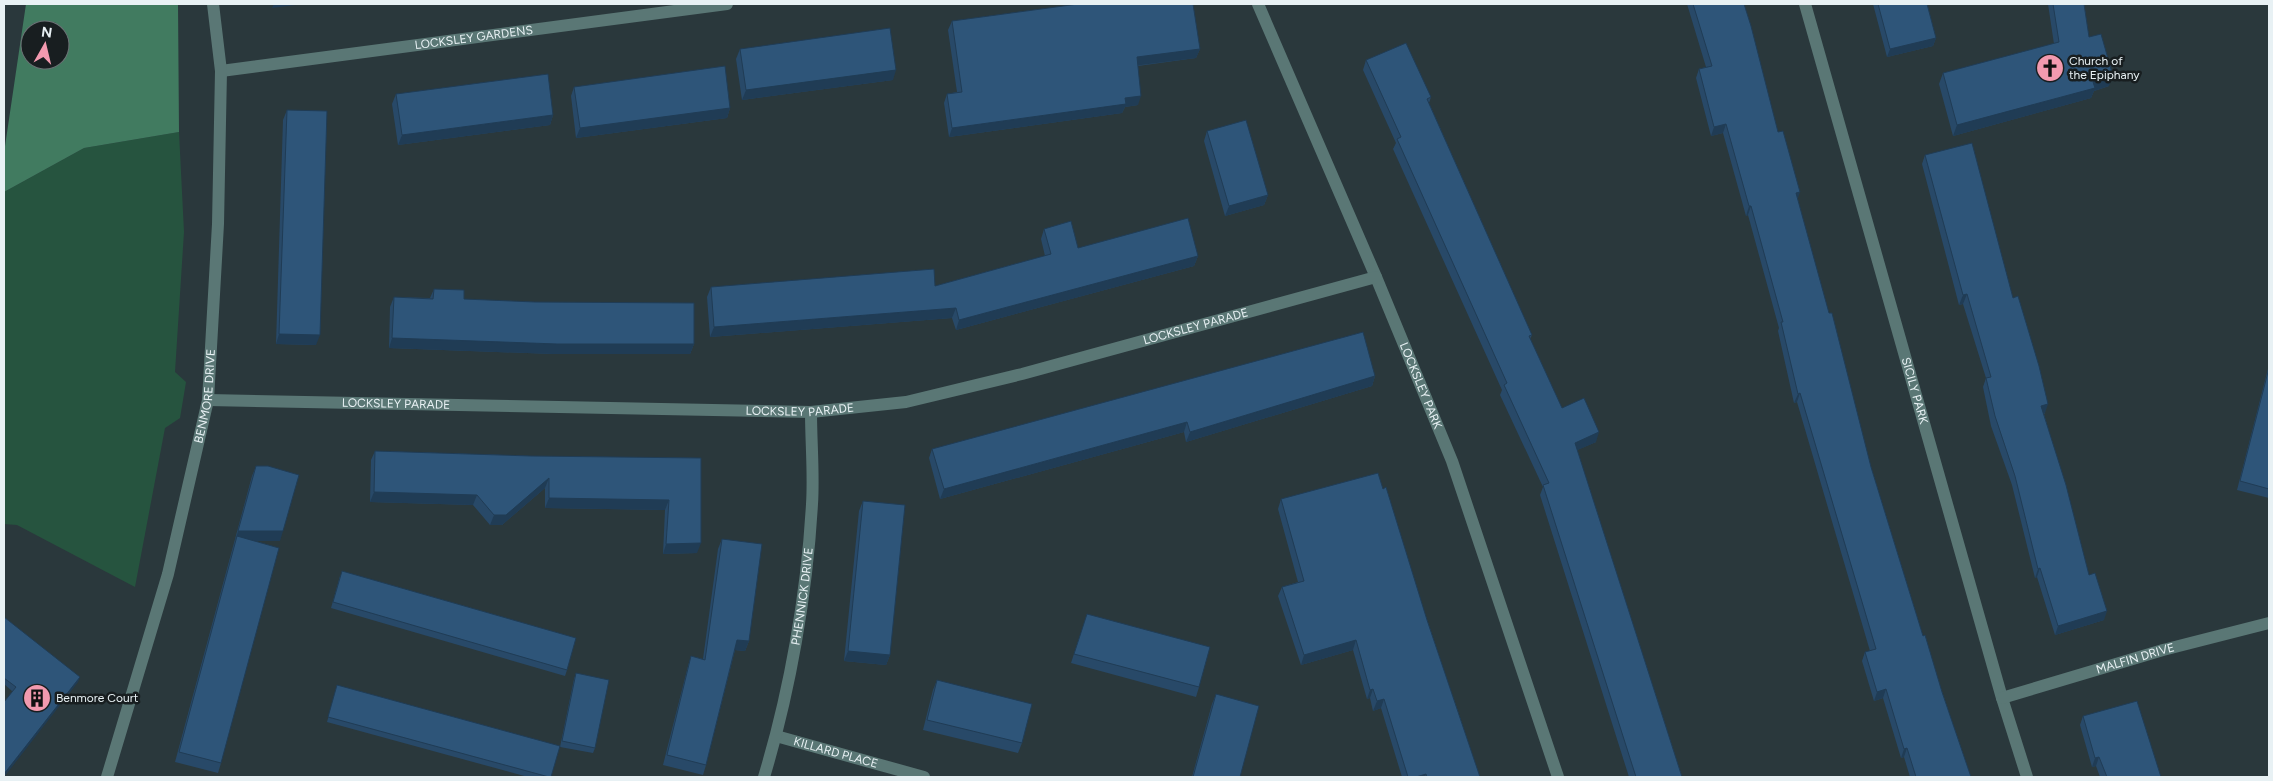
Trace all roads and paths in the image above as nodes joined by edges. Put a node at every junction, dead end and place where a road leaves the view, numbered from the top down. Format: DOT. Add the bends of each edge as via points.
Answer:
graph roads {
  1 [pos="213,4"];
  2 [pos="727,4"];
  3 [pos="1258,4"];
  4 [pos="1805,4"];
  5 [pos="221,71"];
  6 [pos="1376,276"];
  7 [pos="208,400"];
  8 [pos="811,412"];
  9 [pos="2269,623"];
  10 [pos="2002,698"];
  11 [pos="776,736"];
  12 [pos="107,777"];
  13 [pos="764,777"];
  14 [pos="924,777"];
  15 [pos="1558,777"];
  16 [pos="2027,777"];
  1 -- 5 [label="street, BENMORE DRIVE"];
  2 -- 5 [label="street, LOCKSLEY GARDENS"];
  3 -- 6 [label="street, LOCKSLEY PARK"];
  4 -- 10 [label="street, SICILY PARK"];
  5 -- 7 [label="street, BENMORE DRIVE" via="218,224"];
  6 -- 8 [label="street, LOCKSLEY PARADE" via="1022,374 906,402"];
  6 -- 15 [label="street, LOCKSLEY PARK" via="1452,461"];
  7 -- 8 [label="street, LOCKSLEY PARADE"];
  7 -- 12 [label="street, BENMORE DRIVE" via="168,574"];
  8 -- 11 [label="street, PHENNICK DRIVE" via="812,502 803,595"];
  9 -- 10 [label="street, MALFIN DRIVE" via="2163,650"];
  10 -- 16 [label="street, SICILY PARK"];
  11 -- 13 [label="street, PHENNICK DRIVE"];
  11 -- 14 [label="street, KILLARD PLACE"];
}
